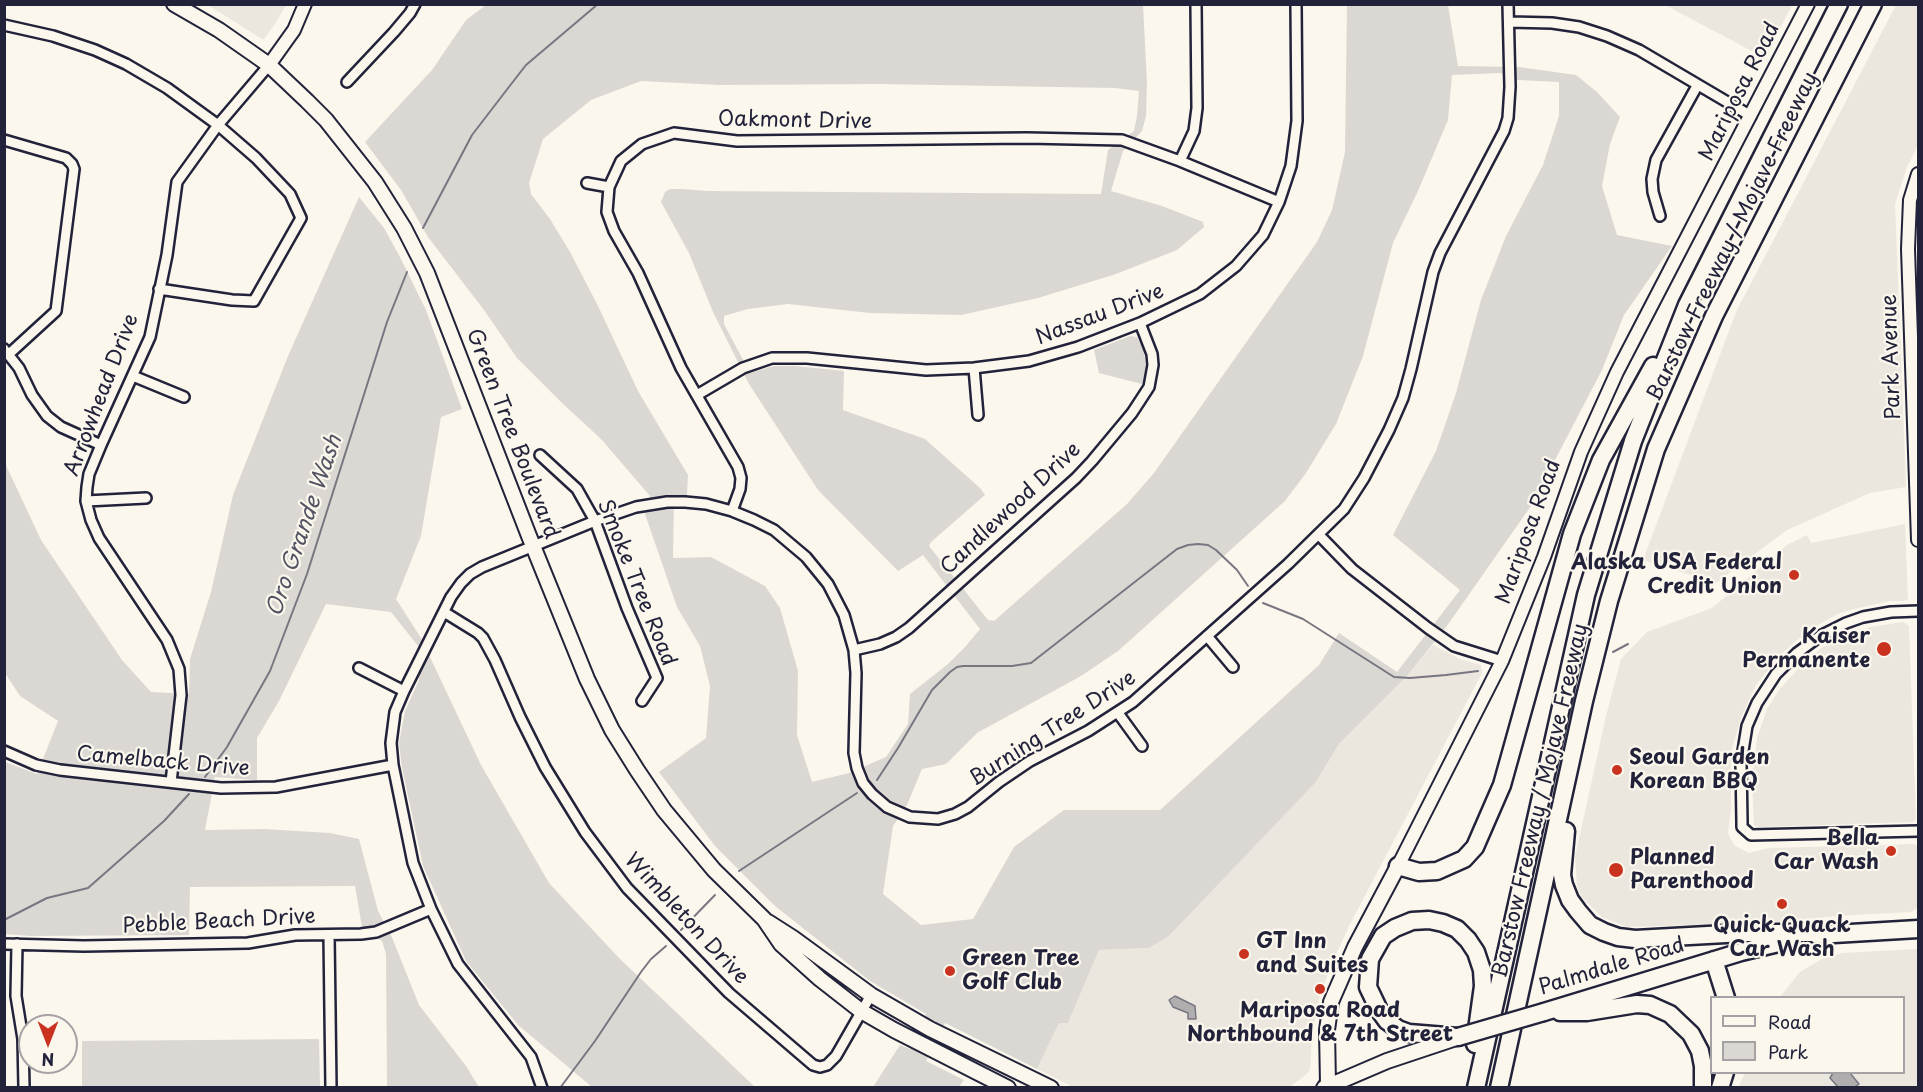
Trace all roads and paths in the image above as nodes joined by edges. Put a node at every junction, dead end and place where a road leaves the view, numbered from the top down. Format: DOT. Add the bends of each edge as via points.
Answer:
graph roads {
  1 [pos="174,4"];
  2 [pos="305,4"];
  3 [pos="415,4"];
  4 [pos="1196,4"];
  5 [pos="1296,4"];
  6 [pos="1508,4"];
  7 [pos="1808,4"];
  8 [pos="1839,4"];
  9 [pos="1873,4"];
  10 [pos="1509,22"];
  11 [pos="4,25"];
  12 [pos="269,65"];
  13 [pos="347,82"];
  14 [pos="1697,86"];
  15 [pos="1751,116"];
  16 [pos="218,124"];
  17 [pos="4,140"];
  18 [pos="1180,161"];
  19 [pos="1918,174"];
  20 [pos="587,183"];
  21 [pos="609,187"];
  22 [pos="1279,202"];
  23 [pos="1660,216"];
  24 [pos="1913,249"];
  25 [pos="159,289"];
  26 [pos="1687,305"];
  27 [pos="1140,324"];
  28 [pos="7,352"];
  29 [pos="974,368"];
  30 [pos="133,376"];
  31 [pos="697,396"];
  32 [pos="184,397"];
  33 [pos="1916,413"];
  34 [pos="978,415"];
  35 [pos="101,445"];
  36 [pos="540,455"];
  37 [pos="146,498"];
  38 [pos="86,501"];
  39 [pos="732,511"];
  40 [pos="595,521"];
  41 [pos="1319,535"];
  42 [pos="1918,540"];
  43 [pos="533,546"];
  44 [pos="1918,611"];
  45 [pos="444,612"];
  46 [pos="1207,636"];
  47 [pos="854,650"];
  48 [pos="1502,661"];
  49 [pos="1233,667"];
  50 [pos="359,668"];
  51 [pos="404,691"];
  52 [pos="642,701"];
  53 [pos="1584,701"];
  54 [pos="1118,712"];
  55 [pos="1142,746"];
  56 [pos="4,751"];
  57 [pos="393,765"];
  58 [pos="171,782"];
  59 [pos="1918,831"];
  60 [pos="1398,866"];
  61 [pos="431,909"];
  62 [pos="764,919"];
  63 [pos="1918,929"];
  64 [pos="1825,933"];
  65 [pos="329,935"];
  66 [pos="4,944"];
  67 [pos="17,944"];
  68 [pos="1714,960"];
  69 [pos="1525,975"];
  70 [pos="871,995"];
  71 [pos="1725,996"];
  72 [pos="861,1011"];
  73 [pos="1544,1011"];
  74 [pos="1458,1037"];
  75 [pos="1326,1087"];
  76 [pos="24,1088"];
  77 [pos="331,1088"];
  78 [pos="542,1088"];
  79 [pos="1008,1088"];
  80 [pos="1050,1088"];
  81 [pos="1469,1088"];
  82 [pos="1476,1088"];
  83 [pos="1500,1088"];
  84 [pos="1510,1088"];
  85 [pos="1703,1088"];
  1 -- 12 [label="main road, Green Tree Boulevard"];
  2 -- 12 [label="main road, Arrowhead Drive" via="294,30"];
  3 -- 13 [label="street"];
  4 -- 18 [label="street" via="1197,108 1194,131"];
  5 -- 22 [label="street, Nassau Drive" via="1297,121 1291,166"];
  6 -- 10 [label="street, Burning Tree Drive"];
  7 -- 15 [label="main road, Mariposa Road"];
  8 -- 26 [label="highway, Barstow Freeway / Mojave Freeway"];
  9 -- 53 [label="highway, Barstow Freeway / Mojave Freeway" via="1714,316 1656,449 1609,601"];
  10 -- 14 [label="street" via="1552,23 1607,36 1639,50"];
  10 -- 41 [label="street, Burning Tree Drive" via="1509,104 1504,131 1440,253 1406,388 1389,430 1344,509"];
  11 -- 16 [label="street" via="95,50 167,88"];
  12 -- 16 [label="street, Arrowhead Drive"];
  12 -- 43 [label="main road, Green Tree Boulevard" via="326,120 375,182 410,238"];
  14 -- 15 [label="street"];
  14 -- 23 [label="street" via="1656,160 1652,179"];
  15 -- 48 [label="main road, Mariposa Road" via="1617,372 1581,452"];
  16 -- 25 [label="street, Arrowhead Drive" via="177,182"];
  16 -- 25 [label="street" via="290,194 301,218 254,301"];
  17 -- 28 [label="street" via="66,158 74,169 56,311"];
  18 -- 21 [label="street, Oakmont Drive" via="1122,140 737,141 674,133 642,144 621,161"];
  18 -- 22 [label="street, Oakmont Drive"];
  19 -- 24 [label="main road, Park Avenue" via="1910,200"];
  20 -- 21 [label="street"];
  21 -- 31 [label="street, Oakmont Drive" via="608,212 614,231"];
  22 -- 27 [label="street, Nassau Drive" via="1263,235 1236,266 1200,294"];
  24 -- 33 [label="main road, Park Avenue"];
  25 -- 30 [label="street, Arrowhead Drive" via="150,337"];
  26 -- 60 [label="highway" via="1601,460 1572,534 1502,785 1474,847 1464,859 1437,871 1419,872"];
  26 -- 82 [label="highway, Barstow Freeway / Mojave Freeway" via="1633,441 1586,595"];
  27 -- 29 [label="street, Nassau Drive" via="1029,361"];
  27 -- 47 [label="street, Candlewood Drive" via="1152,354 1149,387 1092,461 909,628 880,644"];
  28 -- 35 [label="street" via="47,416 61,427"];
  29 -- 31 [label="street, Nassau Drive" via="926,370 772,358 743,368"];
  29 -- 34 [label="street"];
  30 -- 32 [label="street"];
  30 -- 35 [label="street, Arrowhead Drive"];
  31 -- 39 [label="street, Oakmont Drive" via="738,467 740,489"];
  33 -- 42 [label="main road, Park Avenue"];
  35 -- 38 [label="street, Arrowhead Drive" via="89,474"];
  36 -- 40 [label="street, Smoke Tree Road" via="578,489"];
  37 -- 38 [label="street"];
  38 -- 58 [label="street, Arrowhead Drive" via="99,538 167,640 179,669 181,695"];
  39 -- 40 [label="street, Burning Tree Drive" via="706,504 667,502 636,507"];
  39 -- 47 [label="street, Burning Tree Drive" via="774,530 806,556 836,599"];
  40 -- 43 [label="street, Burning Tree Drive"];
  40 -- 52 [label="street, Smoke Tree Road" via="657,678"];
  41 -- 46 [label="street, Burning Tree Drive"];
  41 -- 48 [label="street" via="1352,569 1454,646"];
  43 -- 45 [label="street, Burning Tree Drive" via="470,574"];
  43 -- 62 [label="main road, Green Tree Boulevard" via="612,730 664,810 714,870"];
  44 -- 59 [label="street" via="1863,617 1821,636 1797,653 1776,674 1755,707 1747,726 1741,763 1743,828 1751,835"];
  45 -- 51 [label="street, Burning Tree Drive"];
  45 -- 72 [label="street, Wimbleton Drive" via="483,638 545,767 627,888 729,993 820,1067 836,1056"];
  46 -- 49 [label="street"];
  46 -- 54 [label="street, Burning Tree Drive"];
  47 -- 54 [label="street, Burning Tree Drive" via="857,768 863,783 886,807 910,817 938,819 956,814 1030,761"];
  48 -- 60 [label="main road, Mariposa Road"];
  50 -- 51 [label="street"];
  51 -- 57 [label="street, Burning Tree Drive" via="392,725"];
  53 -- 64 [label="highway" via="1562,875 1570,900 1590,925 1618,937 1635,939"];
  53 -- 69 [label="highway, Barstow Freeway / Mojave Freeway"];
  54 -- 55 [label="street"];
  56 -- 58 [label="street, Camelback Drive" via="60,770"];
  57 -- 58 [label="street, Camelback Drive" via="276,787 221,788"];
  57 -- 61 [label="street, Burning Tree Drive" via="413,862"];
  60 -- 75 [label="main road, Mariposa Road" via="1331,1002 1326,1030"];
  61 -- 65 [label="street, Pebble Beach Drive" via="376,932"];
  61 -- 78 [label="street, Burning Tree Drive" via="458,964 531,1057"];
  62 -- 70 [label="main road, Green Tree Boulevard"];
  62 -- 72 [label="main road, Green Tree Boulevard" via="781,944"];
  63 -- 64 [label="highway, Palmdale Road"];
  64 -- 68 [label="highway, Palmdale Road"];
  65 -- 67 [label="street, Pebble Beach Drive" via="295,935 248,943"];
  65 -- 77 [label="street"];
  66 -- 67 [label="street, Pebble Beach Drive"];
  67 -- 76 [label="street" via="16,996 24,1039"];
  68 -- 71 [label="highway"];
  68 -- 73 [label="highway, Palmdale Road"];
  69 -- 83 [label="highway, Barstow Freeway / Mojave Freeway"];
  69 -- 84 [label="highway"];
  70 -- 72 [label="street, Wimbleton Drive"];
  70 -- 80 [label="main road, Green Tree Boulevard"];
  72 -- 79 [label="main road, Green Tree Boulevard"];
  73 -- 74 [label="highway, Palmdale Road, bridge"];
  73 -- 85 [label="highway" via="1587,1012 1637,1004 1662,1009 1684,1026 1697,1044"];
  74 -- 75 [label="main road, Palmdale Road"];
  74 -- 81 [label="highway" via="1409,1034 1387,1021 1378,1010 1368,987 1370,959 1383,936 1395,928 1412,921 1443,922 1457,929 1476,952 1483,986"];
}
